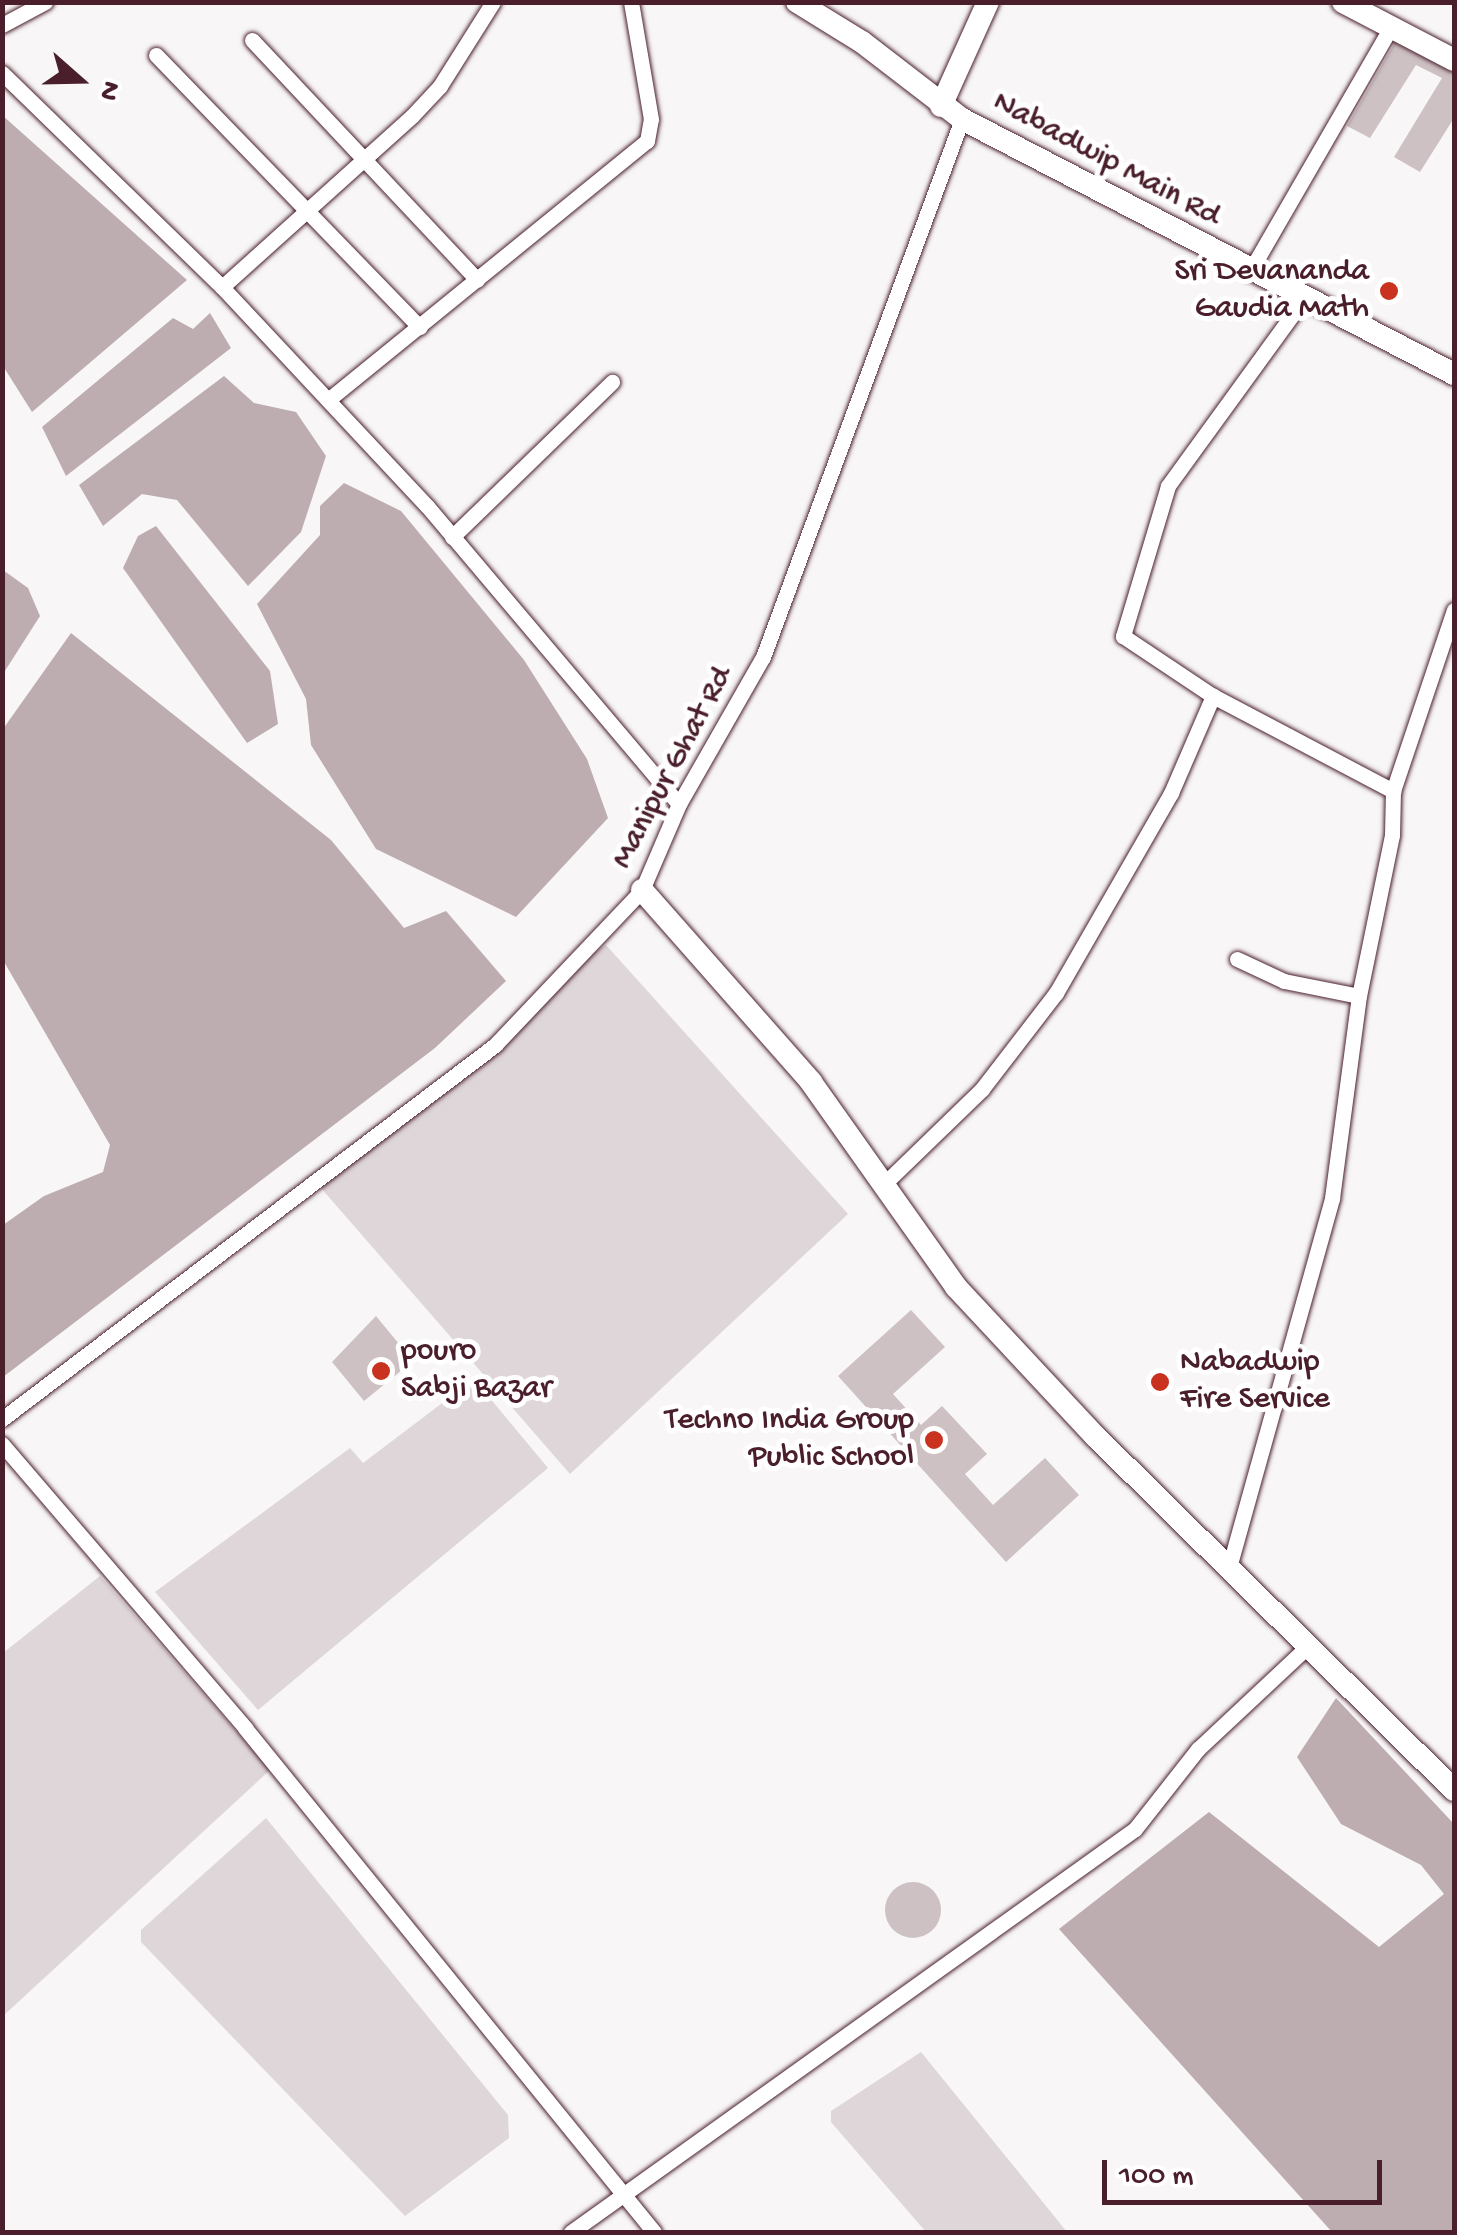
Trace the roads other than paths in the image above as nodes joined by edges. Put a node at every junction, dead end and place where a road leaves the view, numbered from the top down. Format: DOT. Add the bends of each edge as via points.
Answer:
graph roads {
  1 [pos="45,2"];
  2 [pos="493,2"];
  3 [pos="631,2"];
  4 [pos="797,2"];
  5 [pos="988,2"];
  6 [pos="1344,2"];
  7 [pos="2,25"];
  8 [pos="1390,32"];
  9 [pos="252,40"];
  10 [pos="156,54"];
  11 [pos="1454,60"];
  12 [pos="2,74"];
  13 [pos="941,106"];
  14 [pos="962,119"];
  15 [pos="364,157"];
  16 [pos="306,210"];
  17 [pos="1249,273"];
  18 [pos="478,280"];
  19 [pos="222,288"];
  20 [pos="1304,300"];
  21 [pos="420,327"];
  22 [pos="1454,374"];
  23 [pos="612,382"];
  24 [pos="328,400"];
  25 [pos="452,537"];
  26 [pos="1454,610"];
  27 [pos="1212,696"];
  28 [pos="1393,791"];
  29 [pos="679,804"];
  30 [pos="642,890"];
  31 [pos="1237,958"];
  32 [pos="1359,996"];
  33 [pos="883,1184"];
  34 [pos="2,1419"];
  35 [pos="2,1444"];
  36 [pos="1230,1564"];
  37 [pos="1309,1646"];
  38 [pos="1454,1790"];
  39 [pos="625,2196"];
  40 [pos="571,2232"];
  41 [pos="654,2232"];
  1 -- 7 [label="street"];
  2 -- 15 [label="street" via="440,86"];
  3 -- 18 [label="street" via="651,119 647,141"];
  4 -- 13 [label="street, Nabadwip Main Rd" via="862,42"];
  5 -- 13 [label="street"];
  6 -- 8 [label="street"];
  8 -- 11 [label="street"];
  8 -- 17 [label="street"];
  9 -- 15 [label="street"];
  10 -- 16 [label="street"];
  12 -- 19 [label="street"];
  13 -- 14 [label="street, Nabadwip Main Rd"];
  14 -- 17 [label="street, Nabadwip Main Rd"];
  14 -- 29 [label="street, Manipur Ghat Rd" via="763,656"];
  15 -- 16 [label="street"];
  15 -- 18 [label="street"];
  16 -- 19 [label="street"];
  16 -- 21 [label="street"];
  17 -- 20 [label="street, Nabadwip Main Rd"];
  18 -- 21 [label="street"];
  19 -- 24 [label="street"];
  20 -- 22 [label="street, Nabadwip Main Rd"];
  20 -- 27 [label="street" via="1168,486 1123,636"];
  21 -- 24 [label="street"];
  23 -- 25 [label="street"];
  24 -- 25 [label="street"];
  25 -- 29 [label="street"];
  26 -- 28 [label="street"];
  27 -- 28 [label="street"];
  27 -- 33 [label="street" via="1171,793 1056,994 982,1089"];
  28 -- 32 [label="street" via="1392,834"];
  29 -- 30 [label="street, Manipur Ghat Rd"];
  30 -- 33 [label="street" via="811,1082"];
  30 -- 34 [label="street, Manipur Ghat Rd" via="495,1045"];
  31 -- 32 [label="street" via="1284,980"];
  32 -- 36 [label="street" via="1332,1198"];
  33 -- 36 [label="street" via="956,1287 1094,1436"];
  35 -- 39 [label="street" via="245,1728"];
  36 -- 37 [label="street"];
  37 -- 38 [label="street"];
  37 -- 39 [label="street" via="1198,1749 1135,1829"];
  39 -- 40 [label="street"];
  39 -- 41 [label="street"];
}
